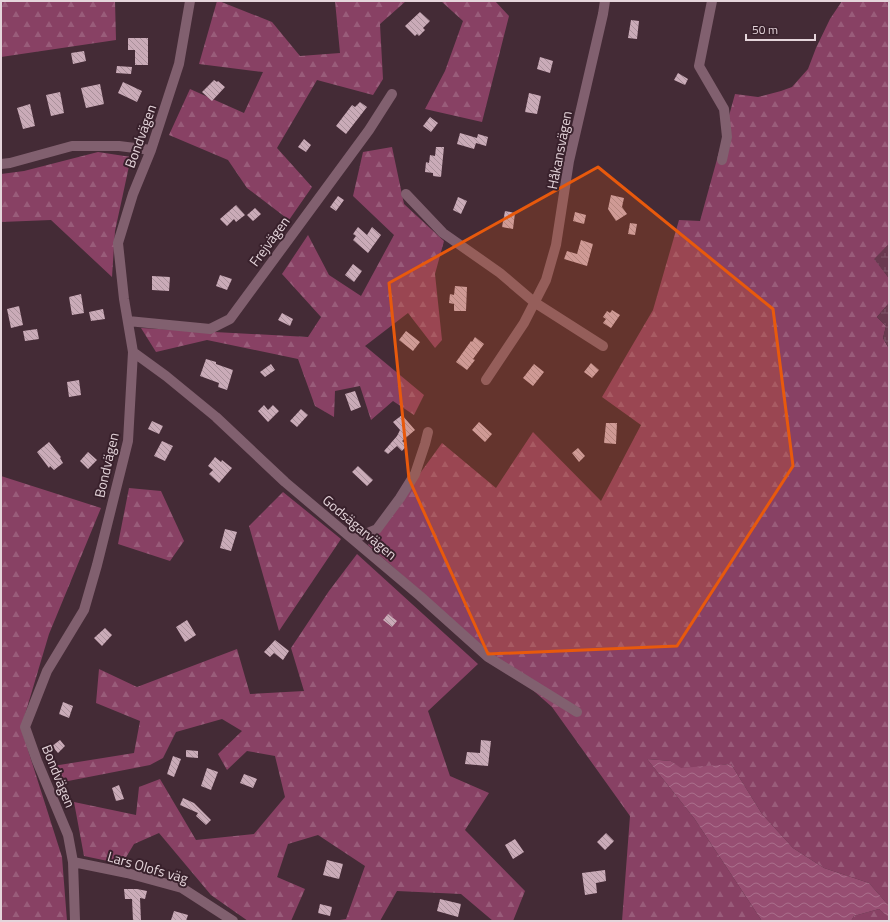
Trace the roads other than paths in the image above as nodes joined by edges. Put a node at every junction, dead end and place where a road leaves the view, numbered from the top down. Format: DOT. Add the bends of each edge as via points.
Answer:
graph roads {
  1 [pos="190,1"];
  2 [pos="605,1"];
  3 [pos="712,1"];
  4 [pos="392,94"];
  5 [pos="151,150"];
  6 [pos="722,160"];
  7 [pos="1,164"];
  8 [pos="406,194"];
  9 [pos="534,302"];
  10 [pos="128,321"];
  11 [pos="603,346"];
  12 [pos="133,352"];
  13 [pos="486,380"];
  14 [pos="428,432"];
  15 [pos="353,539"];
  16 [pos="577,712"];
  17 [pos="72,862"];
  18 [pos="75,921"];
  19 [pos="233,921"];
  1 -- 5 [label="street, Bondvägen" via="179,64"];
  2 -- 9 [label="street, Håkansvägen" via="570,161 556,245 546,280"];
  3 -- 6 [label="street" via="699,66 724,109 727,137"];
  4 -- 10 [label="street, Frejvägen" via="369,130 230,319 210,329"];
  5 -- 7 [label="street" via="119,146 72,146"];
  5 -- 10 [label="street, Bondvägen" via="133,194 118,244"];
  8 -- 9 [label="street" via="443,233 500,273"];
  9 -- 11 [label="street"];
  9 -- 13 [label="street, Håkansvägen" via="524,324"];
  10 -- 12 [label="street, Bondvägen"];
  12 -- 15 [label="street, Godsägarvägen" via="216,418 285,482"];
  12 -- 17 [label="street, Bondvägen" via="128,441 97,565 84,610 47,671 25,727 68,835"];
  14 -- 15 [label="street" via="415,474 400,498 378,529"];
  15 -- 16 [label="street, Godsägarvägen" via="488,658"];
  17 -- 18 [label="street, Bondvägen"];
  17 -- 19 [label="street, Lars Olofs väg" via="182,888"];
}
